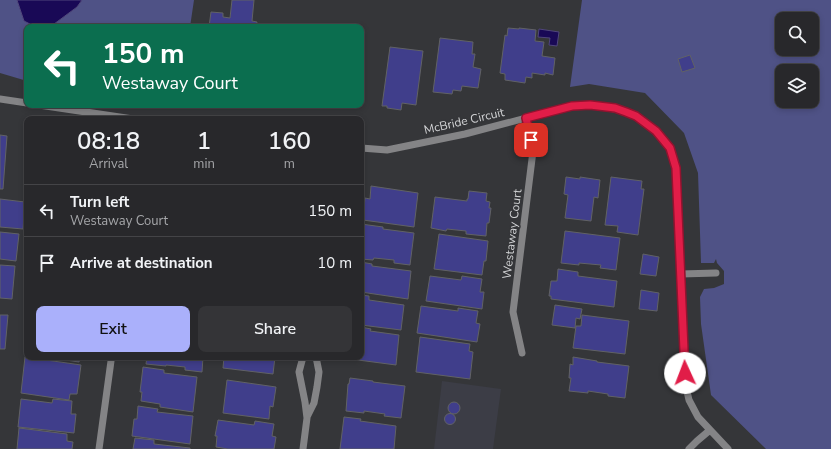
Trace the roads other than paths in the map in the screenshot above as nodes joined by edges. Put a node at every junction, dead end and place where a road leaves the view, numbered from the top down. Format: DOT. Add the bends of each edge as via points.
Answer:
graph roads {
  1 [pos="0,99"];
  2 [pos="24,103"];
  3 [pos="59,108"];
  4 [pos="113,116"];
  5 [pos="526,118"];
  6 [pos="364,148"];
  7 [pos="716,273"];
  8 [pos="681,274"];
  9 [pos="522,353"];
  10 [pos="112,360"];
  11 [pos="302,360"];
  12 [pos="317,360"];
  13 [pos="307,418"];
  14 [pos="710,430"];
  15 [pos="99,449"];
  16 [pos="303,449"];
  17 [pos="689,449"];
  18 [pos="728,449"];
  1 -- 2 [label="street"];
  3 -- 4 [label="street"];
  5 -- 6 [label="street, McBride Circuit" via="387,150"];
  5 -- 8 [label="street, McBride Circuit" via="572,106 590,105 626,112 656,131 670,148 676,168"];
  5 -- 9 [label="street, Westaway Court" via="533,151 513,312"];
  7 -- 8 [label="street"];
  8 -- 14 [label="street, McBride Circuit" via="686,387 689,400 698,417"];
  10 -- 15 [label="street"];
  11 -- 13 [label="street" via="299,372"];
  12 -- 13 [label="street" via="319,372 317,387 314,403"];
  13 -- 16 [label="street"];
  14 -- 17 [label="street"];
  14 -- 18 [label="street, McBride Circuit"];
}
